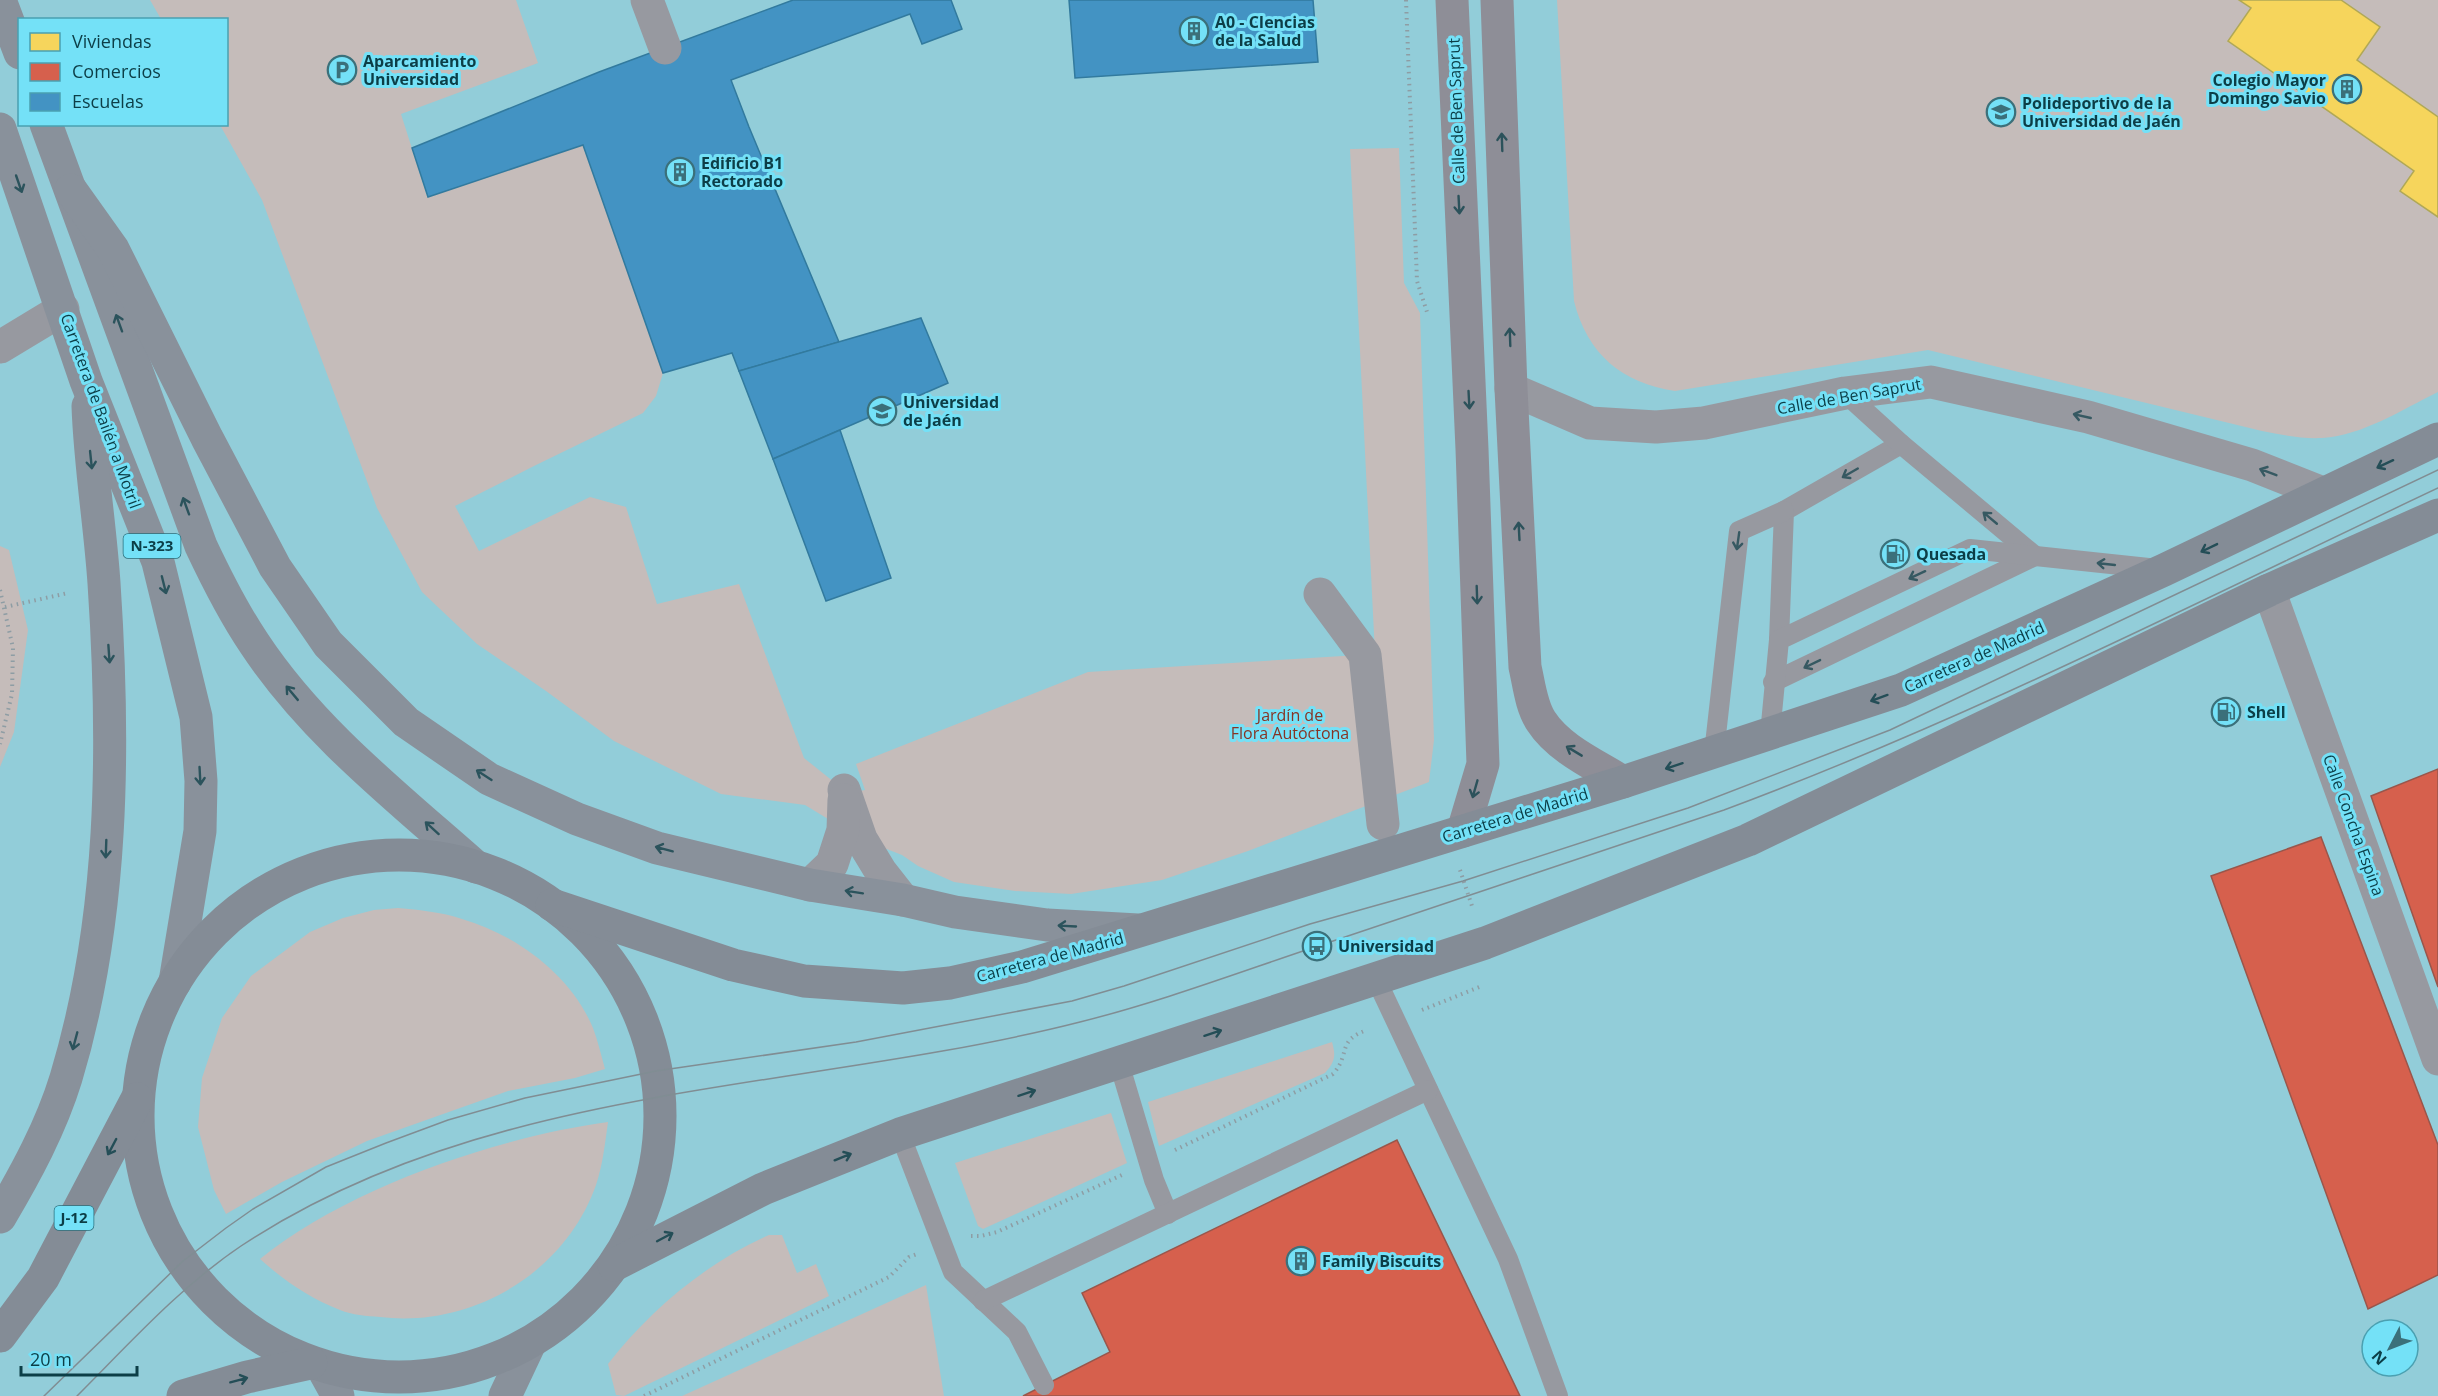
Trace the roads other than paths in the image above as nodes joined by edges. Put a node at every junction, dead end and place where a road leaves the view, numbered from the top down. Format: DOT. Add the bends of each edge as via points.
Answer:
graph roads {
  1 [pos="0,0"];
  2 [pos="647,0"];
  3 [pos="1452,0"];
  4 [pos="1497,0"];
  5 [pos="18,48"];
  6 [pos="665,48"];
  7 [pos="47,126"];
  8 [pos="0,129"];
  9 [pos="71,190"];
  10 [pos="63,309"];
  11 [pos="0,348"];
  12 [pos="86,381"];
  13 [pos="1512,389"];
  14 [pos="1845,393"];
  15 [pos="2438,439"];
  16 [pos="1901,444"];
  17 [pos="2323,493"];
  18 [pos="1784,511"];
  19 [pos="2438,515"];
  20 [pos="2035,556"];
  21 [pos="2164,570"];
  22 [pos="2269,590"];
  23 [pos="1320,594"];
  24 [pos="1779,640"];
  25 [pos="1773,682"];
  26 [pos="1770,734"];
  27 [pos="1714,753"];
  28 [pos="1623,782"];
  29 [pos="1383,824"];
  30 [pos="1456,833"];
  31 [pos="476,867"];
  32 [pos="810,885"];
  33 [pos="903,900"];
  34 [pos="552,905"];
  35 [pos="1146,930"];
  36 [pos="1376,979"];
  37 [pos="175,982"];
  38 [pos="2438,1059"];
  39 [pos="1119,1063"];
  40 [pos="1428,1090"];
  41 [pos="139,1095"];
  42 [pos="900,1134"];
  43 [pos="1167,1214"];
  44 [pos="0,1217"];
  45 [pos="614,1265"];
  46 [pos="983,1301"];
  47 [pos="0,1336"];
  48 [pos="530,1343"];
  49 [pos="317,1365"];
  50 [pos="1044,1385"];
  51 [pos="183,1396"];
  52 [pos="338,1396"];
  53 [pos="506,1396"];
  54 [pos="1558,1396"];
  1 -- 5 [label="main road"];
  2 -- 6 [label="street"];
  3 -- 30 [label="street, Calle de Ben Saprut, one-way" via="1483,764"];
  13 -- 4 [label="street, one-way"];
  7 -- 9 [label="main road, N-323"];
  8 -- 10 [label="main road, Carretera de Bailén a Motril / N-323, one-way"];
  31 -- 9 [label="main road, N-323, one-way" via="361,766 314,718 254,644 201,546"];
  32 -- 9 [label="main road, one-way" via="657,848 577,819 489,779 406,722 328,644 275,567 113,249"];
  10 -- 11 [label="street"];
  10 -- 12 [label="main road, Carretera de Bailén a Motril / N-323"];
  12 -- 37 [label="main road, Carretera de Bailén a Motril / N-323, one-way" via="158,562 196,717 200,831"];
  12 -- 44 [label="main road, one-way" via="110,666 105,881 89,987 65,1079 31,1164"];
  13 -- 14 [label="street, Calle de Ben Saprut" via="1590,423 1656,427 1704,423"];
  28 -- 13 [label="street, one-way" via="1557,740 1534,706 1525,667"];
  14 -- 16 [label="lane"];
  17 -- 14 [label="street, Calle de Ben Saprut, one-way" via="2252,465 2088,417 1931,382"];
  15 -- 17 [label="highway, Carretera de Madrid, one-way"];
  16 -- 18 [label="lane, one-way"];
  20 -- 16 [label="lane, one-way"];
  17 -- 21 [label="highway, Carretera de Madrid, one-way"];
  18 -- 24 [label="lane"];
  18 -- 27 [label="lane, one-way" via="1739,531"];
  19 -- 22 [label="highway"];
  21 -- 20 [label="lane, one-way"];
  20 -- 24 [label="lane, one-way" via="1970,549"];
  20 -- 25 [label="lane, one-way"];
  21 -- 26 [label="highway, Carretera de Madrid, one-way" via="1901,690"];
  22 -- 36 [label="highway" via="1748,840 1485,943"];
  22 -- 38 [label="street, Calle Concha Espina"];
  23 -- 29 [label="street" via="1365,655"];
  24 -- 25 [label="lane"];
  25 -- 26 [label="lane"];
  26 -- 27 [label="highway, Carretera de Madrid"];
  27 -- 28 [label="highway, Carretera de Madrid, one-way"];
  28 -- 30 [label="highway, Carretera de Madrid"];
  30 -- 35 [label="highway, Carretera de Madrid"];
  31 -- 34 [label="highway" via="515,883"];
  31 -- 37 [label="highway" via="430,857 384,855 339,862 294,877 254,899 218,927"];
  33 -- 32 [label="main road, one-way"];
  32 -- 33 [label="street" via="832,864 843,830 844,790 861,839"];
  35 -- 33 [label="main road, one-way" via="1047,925"];
  34 -- 35 [label="highway, Carretera de Madrid" via="733,965 804,981 903,988 950,983 1022,967"];
  34 -- 45 [label="highway" via="589,938 620,978 645,1030 656,1071 660,1118 654,1170 639,1220"];
  39 -- 36 [label="highway, one-way"];
  36 -- 40 [label="lane"];
  37 -- 41 [label="highway" via="153,1028"];
  42 -- 39 [label="highway, one-way"];
  39 -- 43 [label="lane"];
  40 -- 43 [label="lane"];
  40 -- 54 [label="lane" via="1508,1259"];
  41 -- 47 [label="highway, J-12, one-way" via="43,1278"];
  41 -- 49 [label="highway" via="138,1124 147,1182 183,1261 206,1291 236,1318 268,1341"];
  45 -- 42 [label="highway, one-way" via="763,1189"];
  42 -- 46 [label="lane" via="953,1272"];
  43 -- 46 [label="lane"];
  45 -- 48 [label="highway" via="567,1316"];
  46 -- 50 [label="lane" via="1017,1332"];
  48 -- 49 [label="highway" via="470,1368 439,1374 375,1376"];
  48 -- 53 [label="main road"];
  51 -- 49 [label="highway, one-way"];
  49 -- 52 [label="main road"];
}
